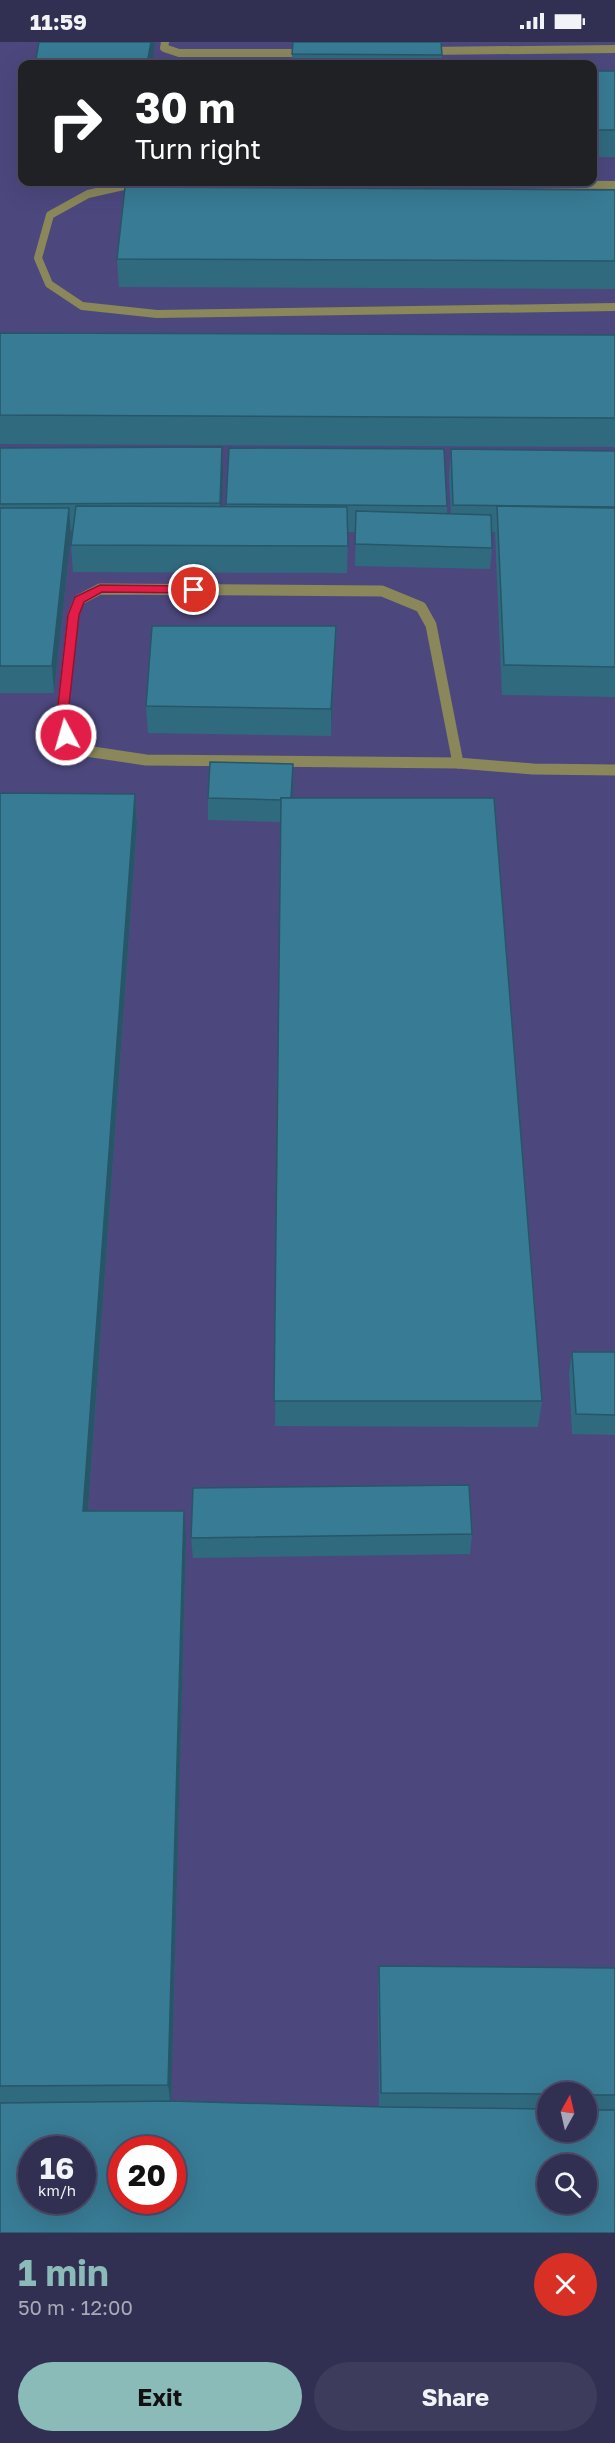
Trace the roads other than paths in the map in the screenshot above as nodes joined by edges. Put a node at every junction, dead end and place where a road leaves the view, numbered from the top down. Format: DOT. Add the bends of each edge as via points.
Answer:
graph roads {
  1 [pos="165,42"];
  2 [pos="615,49"];
  3 [pos="424,51"];
  4 [pos="179,53"];
  5 [pos="316,53"];
  6 [pos="178,60"];
  7 [pos="597,185"];
  8 [pos="615,185"];
  9 [pos="124,186"];
  10 [pos="615,307"];
  11 [pos="458,763"];
  12 [pos="615,770"];
  1 -- 4 [label="lane" via="164,48"];
  2 -- 3 [label="lane"];
  4 -- 5 [label="lane"];
  4 -- 6 [label="lane"];
  7 -- 8 [label="lane"];
  9 -- 10 [label="lane" via="88,194 50,215 38,258 49,284 82,306 157,314"];
  11 -- 11 [label="lane" via="432,625 421,607 382,591 100,589 79,600 73,615 62,714 66,735 86,751 146,760"];
  11 -- 12 [label="lane"];
}
